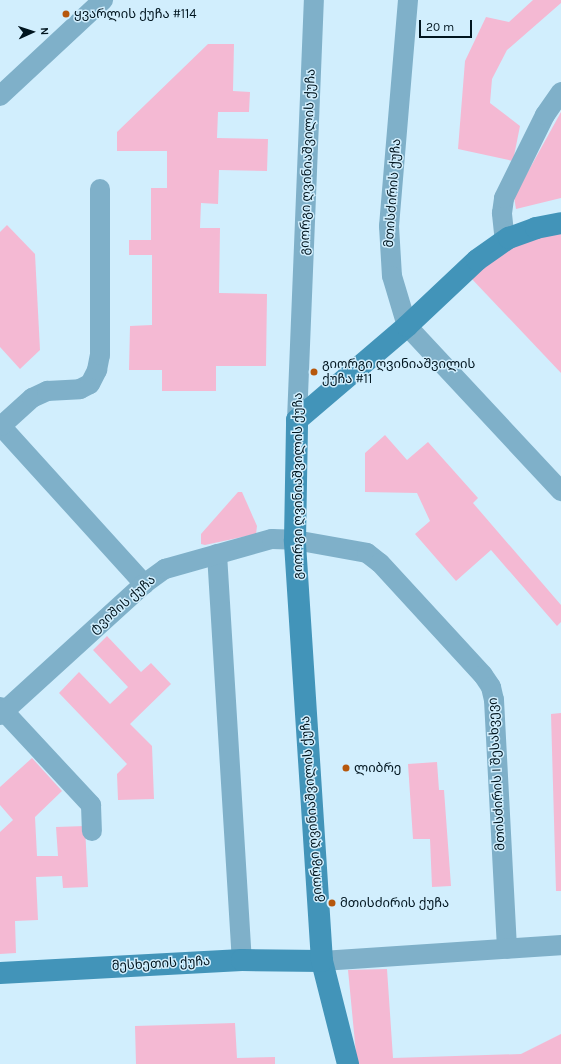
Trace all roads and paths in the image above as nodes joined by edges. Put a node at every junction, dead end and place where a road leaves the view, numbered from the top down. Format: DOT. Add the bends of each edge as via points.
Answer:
graph roads {
  1 [pos="103,0"];
  2 [pos="314,0"];
  3 [pos="408,0"];
  4 [pos="561,92"];
  5 [pos="0,96"];
  6 [pos="100,189"];
  7 [pos="561,223"];
  8 [pos="509,238"];
  9 [pos="407,326"];
  10 [pos="297,420"];
  11 [pos="0,425"];
  12 [pos="561,491"];
  13 [pos="295,540"];
  14 [pos="217,554"];
  15 [pos="144,584"];
  16 [pos="1,711"];
  17 [pos="92,831"];
  18 [pos="561,945"];
  19 [pos="507,948"];
  20 [pos="242,960"];
  21 [pos="322,961"];
  22 [pos="0,973"];
  23 [pos="348,1064"];
  1 -- 5 [label="street"];
  2 -- 10 [label="street, გიორგი ღვინიაშვილის ქუჩა"];
  3 -- 9 [label="street, მთისძირის ქუჩა" via="389,226 392,276"];
  4 -- 8 [label="street" via="545,115 504,198 504,233"];
  6 -- 11 [label="street" via="100,355 97,370 90,384 80,389 47,391 32,398"];
  7 -- 8 [label="street" via="536,228"];
  8 -- 9 [label="street" via="477,260"];
  9 -- 10 [label="street"];
  9 -- 12 [label="street, მთისძირის ქუჩა"];
  10 -- 13 [label="street, გიორგი ღვინიაშვილის ქუჩა"];
  11 -- 15 [label="street"];
  13 -- 14 [label="street, ტვიშის ქუჩა" via="272,539"];
  13 -- 19 [label="street, მთისძირის I შესახვევი" via="367,553 380,563 483,674 491,687 494,700"];
  13 -- 21 [label="street, გიორგი ღვინიაშვილის ქუჩა"];
  14 -- 15 [label="street, ტვიშის ქუჩა" via="165,569"];
  14 -- 20 [label="street"];
  15 -- 16 [label="street, ტვიშის ქუჩა"];
  16 -- 17 [label="street" via="91,805"];
  18 -- 19 [label="street"];
  19 -- 21 [label="street"];
  20 -- 21 [label="street, მესხეთის ქუჩა"];
  20 -- 22 [label="street, მესხეთის ქუჩა"];
  21 -- 23 [label="street, გიორგი ღვინიაშვილის ქუჩა"];
}
